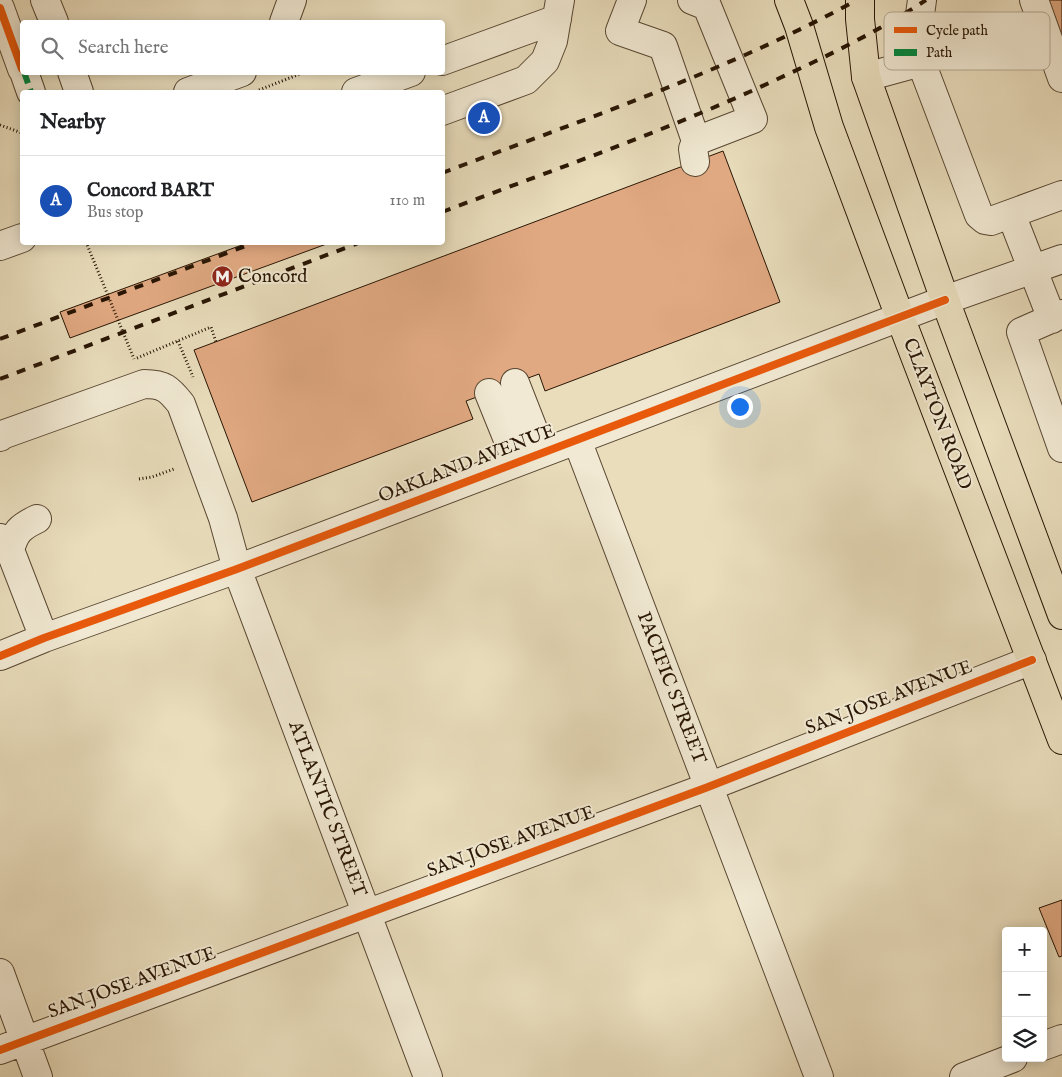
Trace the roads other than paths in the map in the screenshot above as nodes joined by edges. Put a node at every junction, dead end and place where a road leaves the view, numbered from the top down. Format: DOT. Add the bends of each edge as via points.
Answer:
graph roads {
  1 [pos="45,0"];
  2 [pos="292,0"];
  3 [pos="632,0"];
  4 [pos="692,0"];
  5 [pos="789,0"];
  6 [pos="860,0"];
  7 [pos="1034,0"];
  8 [pos="0,8"];
  9 [pos="559,9"];
  10 [pos="1038,12"];
  11 [pos="801,13"];
  12 [pos="53,20"];
  13 [pos="285,20"];
  14 [pos="1050,45"];
  15 [pos="445,60"];
  16 [pos="20,63"];
  17 [pos="892,70"];
  18 [pos="924,70"];
  19 [pos="25,75"];
  20 [pos="73,75"];
  21 [pos="234,75"];
  22 [pos="403,75"];
  23 [pos="866,77"];
  24 [pos="1062,78"];
  25 [pos="30,90"];
  26 [pos="78,90"];
  27 [pos="193,90"];
  28 [pos="362,90"];
  29 [pos="445,110"];
  30 [pos="1062,194"];
  31 [pos="1010,214"];
  32 [pos="20,239"];
  33 [pos="0,246"];
  34 [pos="1062,259"];
  35 [pos="1032,270"];
  36 [pos="945,300"];
  37 [pos="1057,316"];
  38 [pos="900,317"];
  39 [pos="515,383"];
  40 [pos="489,393"];
  41 [pos="0,437"];
  42 [pos="577,440"];
  43 [pos="1062,448"];
  44 [pos="542,452"];
  45 [pos="517,462"];
  46 [pos="37,519"];
  47 [pos="5,544"];
  48 [pos="237,568"];
  49 [pos="1062,615"];
  50 [pos="44,638"];
  51 [pos="0,656"];
  52 [pos="1032,660"];
  53 [pos="1062,740"];
  54 [pos="708,787"];
  55 [pos="366,913"];
  56 [pos="0,973"];
  57 [pos="1062,1039"];
  58 [pos="12,1045"];
  59 [pos="1047,1045"];
  60 [pos="1003,1062"];
  61 [pos="38,1077"];
  62 [pos="428,1077"];
  63 [pos="820,1077"];
  64 [pos="964,1077"];
  1 -- 12 [label="street"];
  2 -- 13 [label="street"];
  3 -- 4 [label="street" via="620,31 663,46 695,152 753,119 707,6"];
  5 -- 11 [label="main road, CLAYTON ROAD"];
  6 -- 23 [label="main road"];
  7 -- 10 [label="street"];
  8 -- 16 [label="street"];
  9 -- 15 [label="street"];
  9 -- 29 [label="street" via="553,41 545,61 526,80"];
  11 -- 38 [label="main road, CLAYTON ROAD" via="829,127"];
  14 -- 24 [label="street"];
  17 -- 23 [label="street"];
  18 -- 31 [label="street" via="979,215 991,221"];
  19 -- 25 [label="street"];
  20 -- 26 [label="street"];
  21 -- 27 [label="street"];
  22 -- 28 [label="street"];
  23 -- 36 [label="main road"];
  30 -- 31 [label="street"];
  31 -- 35 [label="street"];
  32 -- 33 [label="street"];
  34 -- 35 [label="street, OAKLAND AVENUE"];
  35 -- 36 [label="street, OAKLAND AVENUE"];
  35 -- 37 [label="street"];
  36 -- 38 [label="street, OAKLAND AVENUE"];
  36 -- 49 [label="main road"];
  37 -- 43 [label="street" via="1021,332"];
  38 -- 42 [label="street, OAKLAND AVENUE"];
  38 -- 52 [label="main road, CLAYTON ROAD"];
  39 -- 44 [label="street"];
  40 -- 45 [label="street"];
  41 -- 48 [label="street, ATLANTIC STREET" via="139,385 157,384 170,391 181,404 223,518"];
  42 -- 44 [label="street, OAKLAND AVENUE"];
  42 -- 54 [label="street, PACIFIC STREET"];
  44 -- 45 [label="street, OAKLAND AVENUE"];
  45 -- 48 [label="street, OAKLAND AVENUE"];
  46 -- 47 [label="street" via="25,524"];
  47 -- 50 [label="street"];
  48 -- 50 [label="street, OAKLAND AVENUE"];
  48 -- 55 [label="street, ATLANTIC STREET"];
  50 -- 51 [label="street, OAKLAND AVENUE"];
  52 -- 53 [label="main road, CLAYTON ROAD"];
  52 -- 54 [label="street, SAN JOSE AVENUE"];
  54 -- 55 [label="street, SAN JOSE AVENUE"];
  54 -- 63 [label="street, PACIFIC STREET"];
  55 -- 58 [label="street, SAN JOSE AVENUE"];
  55 -- 62 [label="street, ATLANTIC STREET"];
  56 -- 58 [label="street"];
  57 -- 59 [label="street"];
  58 -- 61 [label="street"];
  60 -- 64 [label="street"];
}
